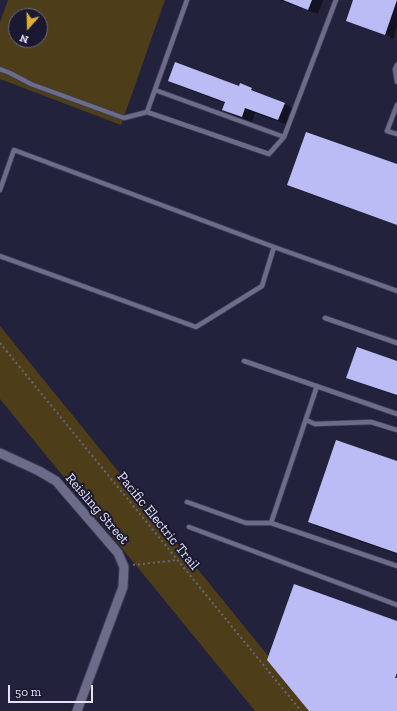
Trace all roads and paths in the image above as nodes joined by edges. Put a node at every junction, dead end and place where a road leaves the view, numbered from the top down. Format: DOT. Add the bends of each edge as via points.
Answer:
graph roads {
  1 [pos="187,0"];
  2 [pos="336,0"];
  3 [pos="397,65"];
  4 [pos="0,69"];
  5 [pos="397,82"];
  6 [pos="155,90"];
  7 [pos="397,105"];
  8 [pos="147,112"];
  9 [pos="397,134"];
  10 [pos="284,137"];
  11 [pos="0,190"];
  12 [pos="274,247"];
  13 [pos="0,256"];
  14 [pos="397,291"];
  15 [pos="325,318"];
  16 [pos="0,343"];
  17 [pos="397,343"];
  18 [pos="244,361"];
  19 [pos="317,386"];
  20 [pos="397,414"];
  21 [pos="306,420"];
  22 [pos="397,430"];
  23 [pos="0,453"];
  24 [pos="187,502"];
  25 [pos="271,523"];
  26 [pos="189,527"];
  27 [pos="178,560"];
  28 [pos="124,566"];
  29 [pos="397,566"];
  30 [pos="397,605"];
  31 [pos="77,711"];
  32 [pos="301,711"];
  1 -- 6 [label="lane"];
  2 -- 10 [label="lane"];
  3 -- 5 [label="lane"];
  4 -- 8 [label="lane" via="31,84 124,118"];
  6 -- 8 [label="lane"];
  6 -- 10 [label="lane"];
  7 -- 9 [label="lane" via="387,130"];
  8 -- 10 [label="lane" via="269,154"];
  11 -- 12 [label="lane" via="14,150"];
  12 -- 13 [label="lane" via="262,286 196,327"];
  12 -- 14 [label="lane"];
  15 -- 17 [label="lane"];
  16 -- 27 [label="path, Pacific Electric Trail"];
  18 -- 19 [label="lane"];
  19 -- 20 [label="lane"];
  19 -- 21 [label="lane"];
  21 -- 22 [label="lane" via="315,424 371,422"];
  21 -- 25 [label="lane"];
  23 -- 28 [label="street, Reisling Street" via="56,481 118,553"];
  24 -- 25 [label="lane" via="246,523"];
  25 -- 29 [label="lane"];
  26 -- 30 [label="lane"];
  27 -- 28 [label="path"];
  27 -- 32 [label="path, Pacific Electric Trail"];
  28 -- 31 [label="street" via="124,587"];
}
